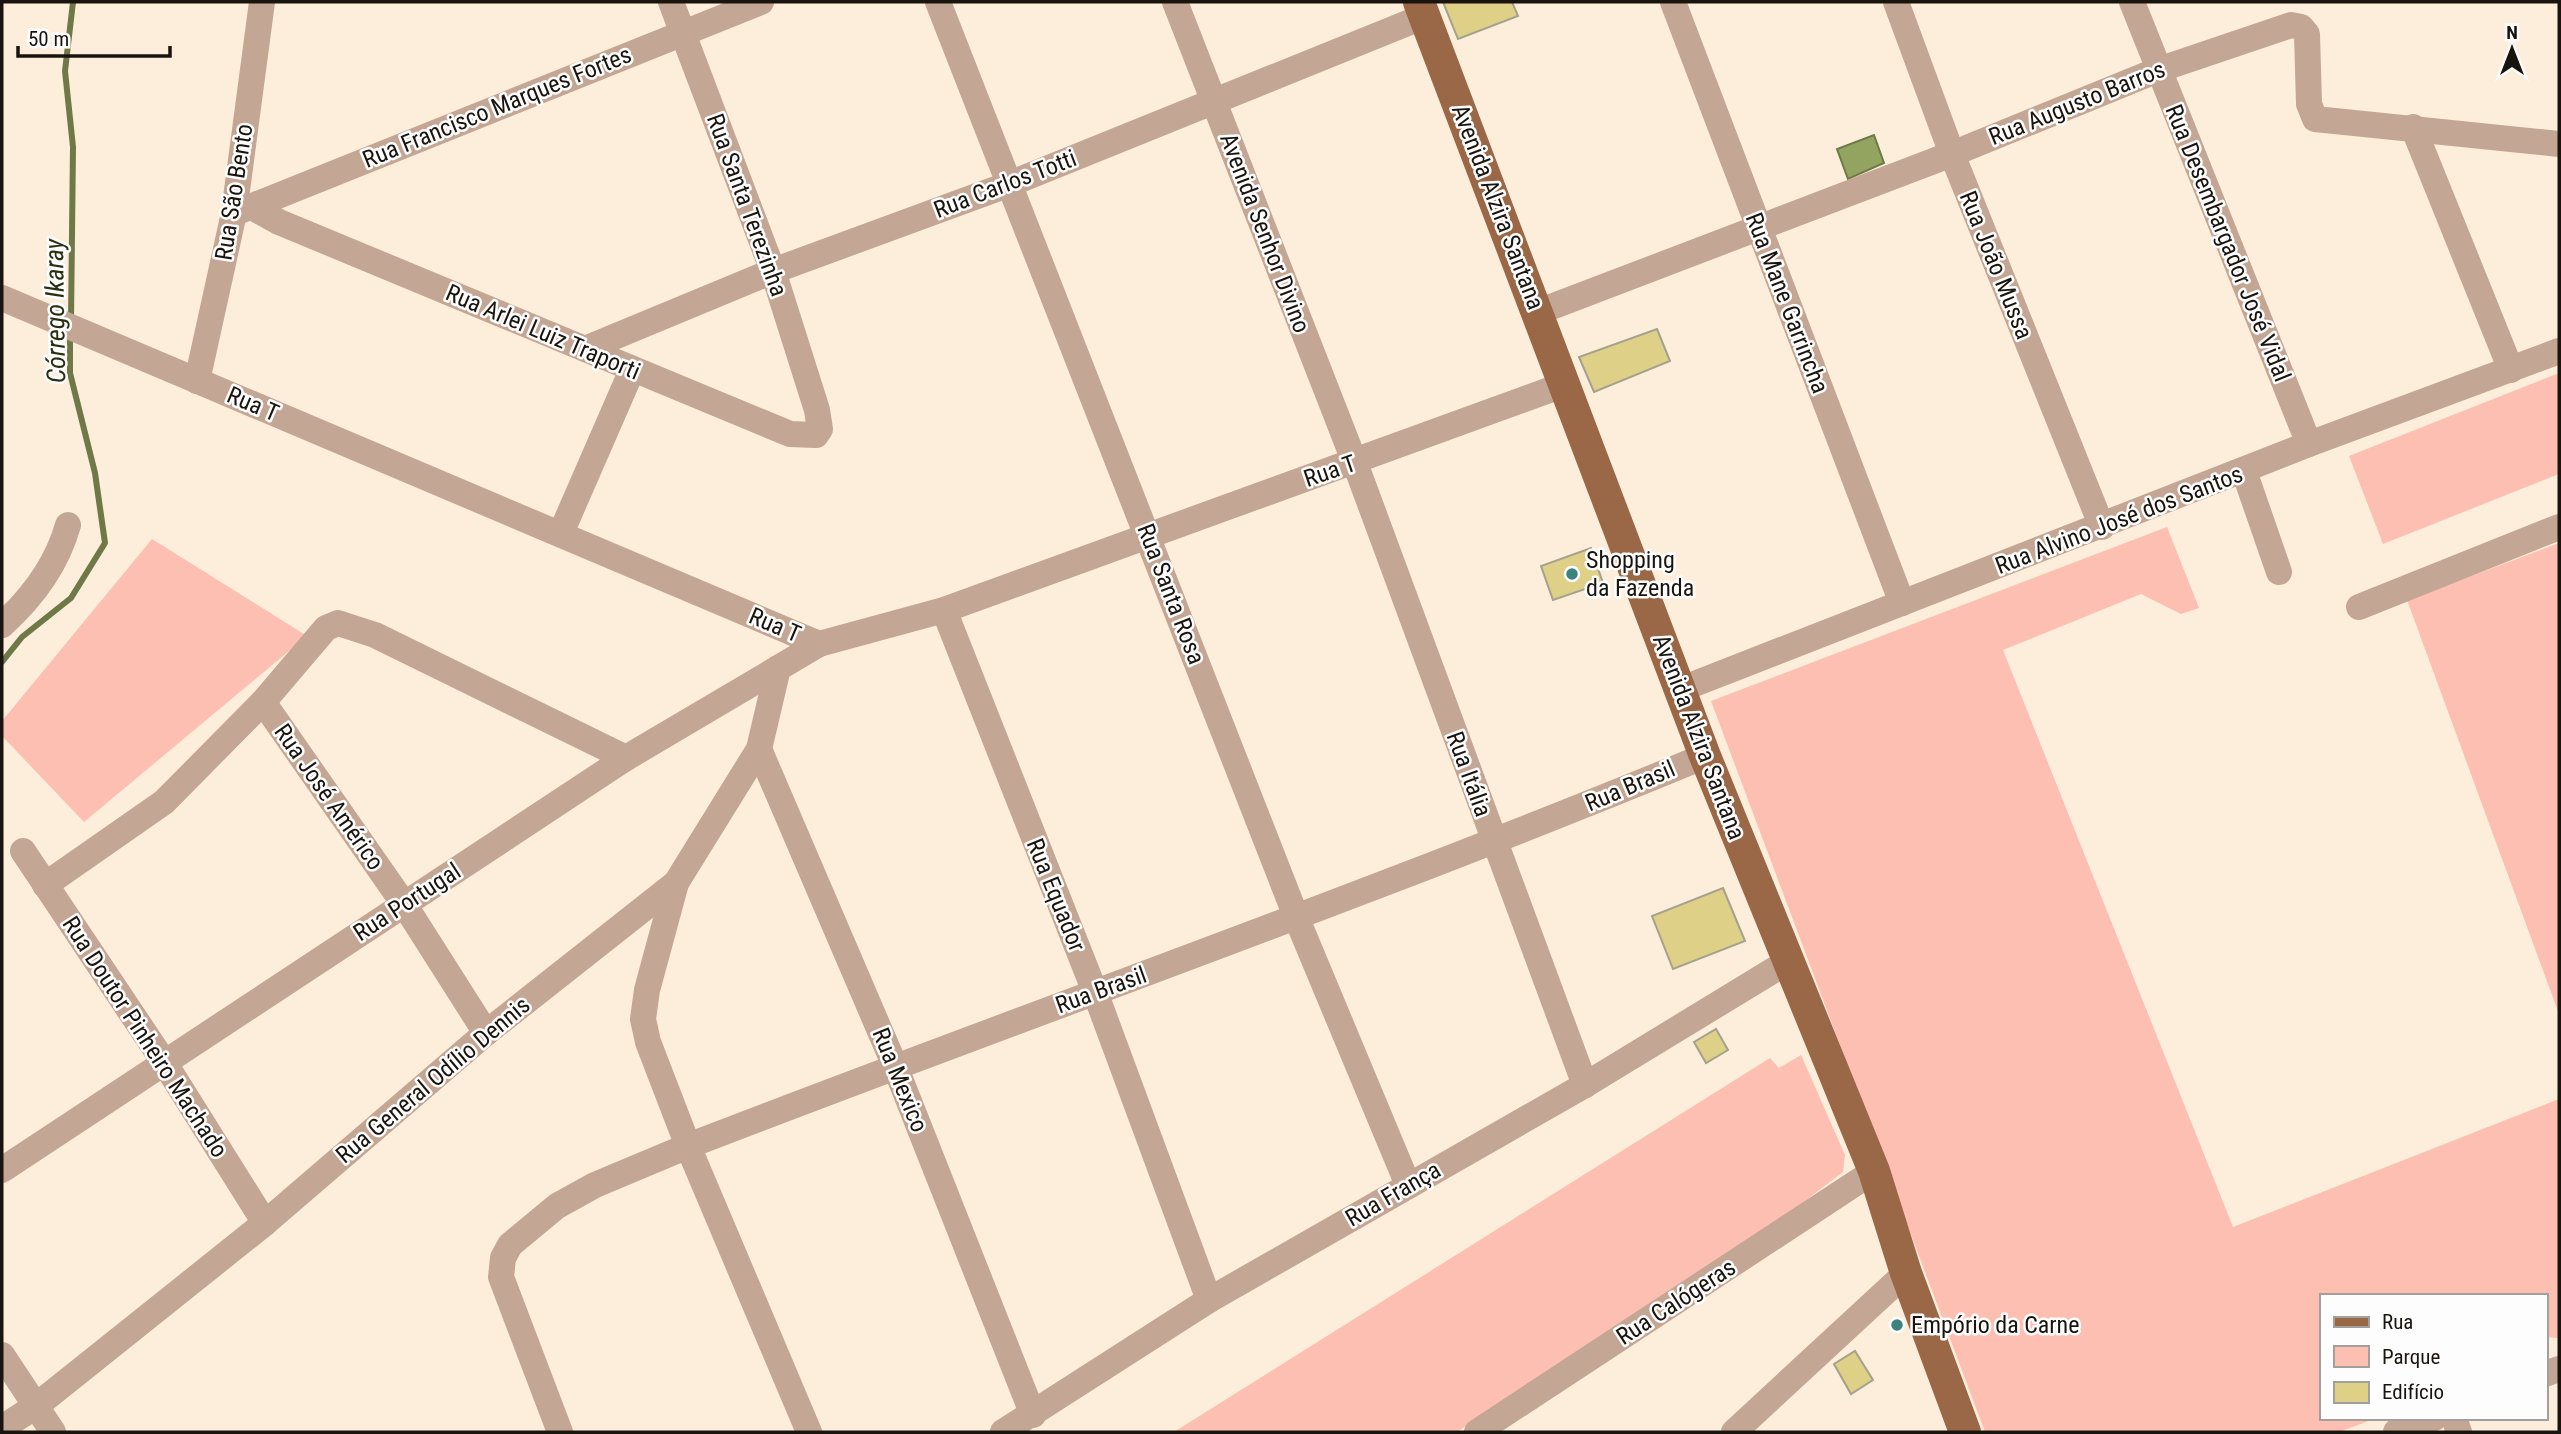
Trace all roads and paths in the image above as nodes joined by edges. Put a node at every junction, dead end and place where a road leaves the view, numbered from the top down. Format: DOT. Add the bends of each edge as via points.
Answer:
graph roads {
  1 [pos="262,2"];
  2 [pos="671,2"];
  3 [pos="761,2"];
  4 [pos="938,2"];
  5 [pos="1175,2"];
  6 [pos="1673,2"];
  7 [pos="1896,2"];
  8 [pos="2133,2"];
  9 [pos="1422,9"];
  10 [pos="682,32"];
  11 [pos="2158,69"];
  12 [pos="1213,101"];
  13 [pos="2413,127"];
  14 [pos="2559,144"];
  15 [pos="1952,154"];
  16 [pos="1007,185"];
  17 [pos="242,210"];
  18 [pos="1759,229"];
  19 [pos="773,271"];
  20 [pos="2,298"];
  21 [pos="1538,312"];
  22 [pos="585,349"];
  23 [pos="2559,351"];
  24 [pos="632,370"];
  25 [pos="2511,370"];
  26 [pos="197,381"];
  27 [pos="1566,384"];
  28 [pos="817,410"];
  29 [pos="2309,444"];
  30 [pos="1355,463"];
  31 [pos="2244,471"];
  32 [pos="68,525"];
  33 [pos="2102,527"];
  34 [pos="2559,527"];
  35 [pos="561,533"];
  36 [pos="1148,534"];
  37 [pos="2280,572"];
  38 [pos="1902,603"];
  39 [pos="2359,607"];
  40 [pos="944,610"];
  41 [pos="2,625"];
  42 [pos="819,644"];
  43 [pos="778,668"];
  44 [pos="1679,690"];
  45 [pos="263,702"];
  46 [pos="759,749"];
  47 [pos="1705,755"];
  48 [pos="626,758"];
  49 [pos="1494,843"];
  50 [pos="23,852"];
  51 [pos="676,883"];
  52 [pos="45,885"];
  53 [pos="404,904"];
  54 [pos="1297,919"];
  55 [pos="1787,962"];
  56 [pos="1095,992"];
  57 [pos="486,1033"];
  58 [pos="164,1062"];
  59 [pos="895,1066"];
  60 [pos="1585,1085"];
  61 [pos="688,1146"];
  62 [pos="2,1170"];
  63 [pos="1874,1171"];
  64 [pos="1408,1185"];
  65 [pos="265,1223"];
  66 [pos="1906,1273"];
  67 [pos="1209,1300"];
  68 [pos="2,1355"];
  69 [pos="36,1406"];
  70 [pos="1033,1415"];
  71 [pos="2429,1420"];
  72 [pos="2,1428"];
  73 [pos="53,1432"];
  74 [pos="560,1432"];
  75 [pos="809,1432"];
  76 [pos="1003,1432"];
  77 [pos="1477,1432"];
  78 [pos="1734,1432"];
  79 [pos="1965,1432"];
  80 [pos="2396,1432"];
  1 -- 17 [label="street, Rua São Bento"];
  2 -- 10 [label="street, Rua Santa Terezinha"];
  3 -- 10 [label="street, Rua Francisco Marques Fortes"];
  4 -- 16 [label="street, Rua Santa Rosa"];
  5 -- 12 [label="street, Avenida Senhor Divino"];
  6 -- 18 [label="street, Rua Mane Garrincha"];
  7 -- 15 [label="street, Rua João Mussa"];
  8 -- 11 [label="street, Rua Desembargador José Vidal"];
  9 -- 12 [label="street, Rua Carlos Totti"];
  9 -- 21 [label="main road, Avenida Alzira Santana"];
  10 -- 17 [label="street, Rua Francisco Marques Fortes"];
  10 -- 19 [label="street, Rua Santa Terezinha"];
  11 -- 13 [label="street, Rua Augusto Barros" via="2291,24 2307,34 2309,104 2315,118"];
  11 -- 15 [label="street, Rua Augusto Barros"];
  11 -- 29 [label="street, Rua Desembargador José Vidal"];
  12 -- 16 [label="street, Rua Carlos Totti"];
  12 -- 30 [label="street, Avenida Senhor Divino"];
  13 -- 14 [label="street, Rua Augusto Barros"];
  13 -- 25 [label="street"];
  15 -- 18 [label="street, Rua Augusto Barros"];
  15 -- 33 [label="street, Rua João Mussa"];
  16 -- 19 [label="street, Rua Carlos Totti"];
  16 -- 36 [label="street, Rua Santa Rosa"];
  17 -- 22 [label="street, Rua Arlei Luiz Traporti"];
  17 -- 26 [label="street, Rua São Bento"];
  18 -- 21 [label="street, Rua Augusto Barros"];
  18 -- 38 [label="street, Rua Mane Garrincha"];
  19 -- 22 [label="street, Rua Carlos Totti"];
  19 -- 28 [label="street, Rua Santa Terezinha"];
  20 -- 26 [label="street, Rua T"];
  21 -- 27 [label="main road, Avenida Alzira Santana"];
  22 -- 24 [label="street, Rua Arlei Luiz Traporti"];
  23 -- 25 [label="street, Rua Alvino José dos Santos"];
  24 -- 28 [label="street, Rua Arlei Luiz Traporti" via="790,434 816,435 820,429"];
  24 -- 35 [label="street"];
  25 -- 29 [label="street, Rua Alvino José dos Santos"];
  26 -- 35 [label="street, Rua T"];
  27 -- 30 [label="street, Rua T"];
  27 -- 44 [label="main road, Avenida Alzira Santana"];
  29 -- 31 [label="street, Rua Alvino José dos Santos"];
  30 -- 36 [label="street, Rua T"];
  30 -- 49 [label="street, Rua Itália"];
  31 -- 33 [label="street, Rua Alvino José dos Santos"];
  31 -- 37 [label="street"];
  32 -- 41 [label="street" via="60,553 22,608"];
  33 -- 38 [label="street, Rua Alvino José dos Santos"];
  34 -- 39 [label="street"];
  35 -- 42 [label="street, Rua T"];
  36 -- 40 [label="street, Rua T"];
  36 -- 54 [label="street, Rua Santa Rosa"];
  38 -- 44 [label="street, Rua Alvino José dos Santos"];
  40 -- 42 [label="street, Rua T"];
  40 -- 56 [label="street, Rua Equador"];
  42 -- 43 [label="street, Rua Portugal"];
  43 -- 46 [label="street, Rua General Odílio Dennis"];
  43 -- 48 [label="street, Rua Portugal"];
  44 -- 47 [label="main road, Avenida Alzira Santana"];
  45 -- 48 [label="street" via="326,628 344,624"];
  45 -- 52 [label="street" via="164,803"];
  45 -- 53 [label="street, Rua José Américo"];
  46 -- 51 [label="street, Rua General Odílio Dennis"];
  46 -- 59 [label="street, Rua Mexico"];
  47 -- 49 [label="street, Rua Brasil"];
  47 -- 55 [label="main road, Avenida Alzira Santana"];
  48 -- 53 [label="street, Rua Portugal"];
  49 -- 54 [label="street, Rua Brasil"];
  49 -- 60 [label="street, Rua Itália"];
  50 -- 52 [label="street, Rua Doutor Pinheiro Machado"];
  51 -- 57 [label="street, Rua General Odílio Dennis"];
  51 -- 61 [label="street" via="643,1019"];
  52 -- 58 [label="street, Rua Doutor Pinheiro Machado"];
  53 -- 57 [label="street, Rua José Américo"];
  53 -- 58 [label="street, Rua Portugal"];
  54 -- 56 [label="street, Rua Brasil"];
  54 -- 64 [label="street, Rua Santa Rosa"];
  55 -- 60 [label="street, Rua França"];
  55 -- 63 [label="main road, Avenida Alzira Santana"];
  56 -- 59 [label="street, Rua Brasil"];
  56 -- 67 [label="street, Rua Equador"];
  57 -- 65 [label="street, Rua General Odílio Dennis"];
  58 -- 62 [label="street, Rua Portugal"];
  58 -- 65 [label="street, Rua Doutor Pinheiro Machado"];
  59 -- 61 [label="street, Rua Brasil"];
  59 -- 70 [label="street, Rua Mexico"];
  60 -- 64 [label="street, Rua França"];
  61 -- 74 [label="street, Rua Brasil" via="557,1206 510,1245 503,1258 501,1277"];
  61 -- 75 [label="street"];
  63 -- 66 [label="main road, Avenida Alzira Santana"];
  63 -- 77 [label="street, Rua Calógeras"];
  64 -- 67 [label="street, Rua França"];
  65 -- 69 [label="street, Rua General Odílio Dennis"];
  66 -- 78 [label="street"];
  66 -- 79 [label="main road, Avenida Alzira Santana"];
  67 -- 70 [label="street, Rua França"];
  68 -- 69 [label="street"];
  69 -- 72 [label="street, Rua General Odílio Dennis"];
  69 -- 73 [label="street"];
  70 -- 76 [label="street, Rua França"];
  71 -- 80 [label="street"];
}
